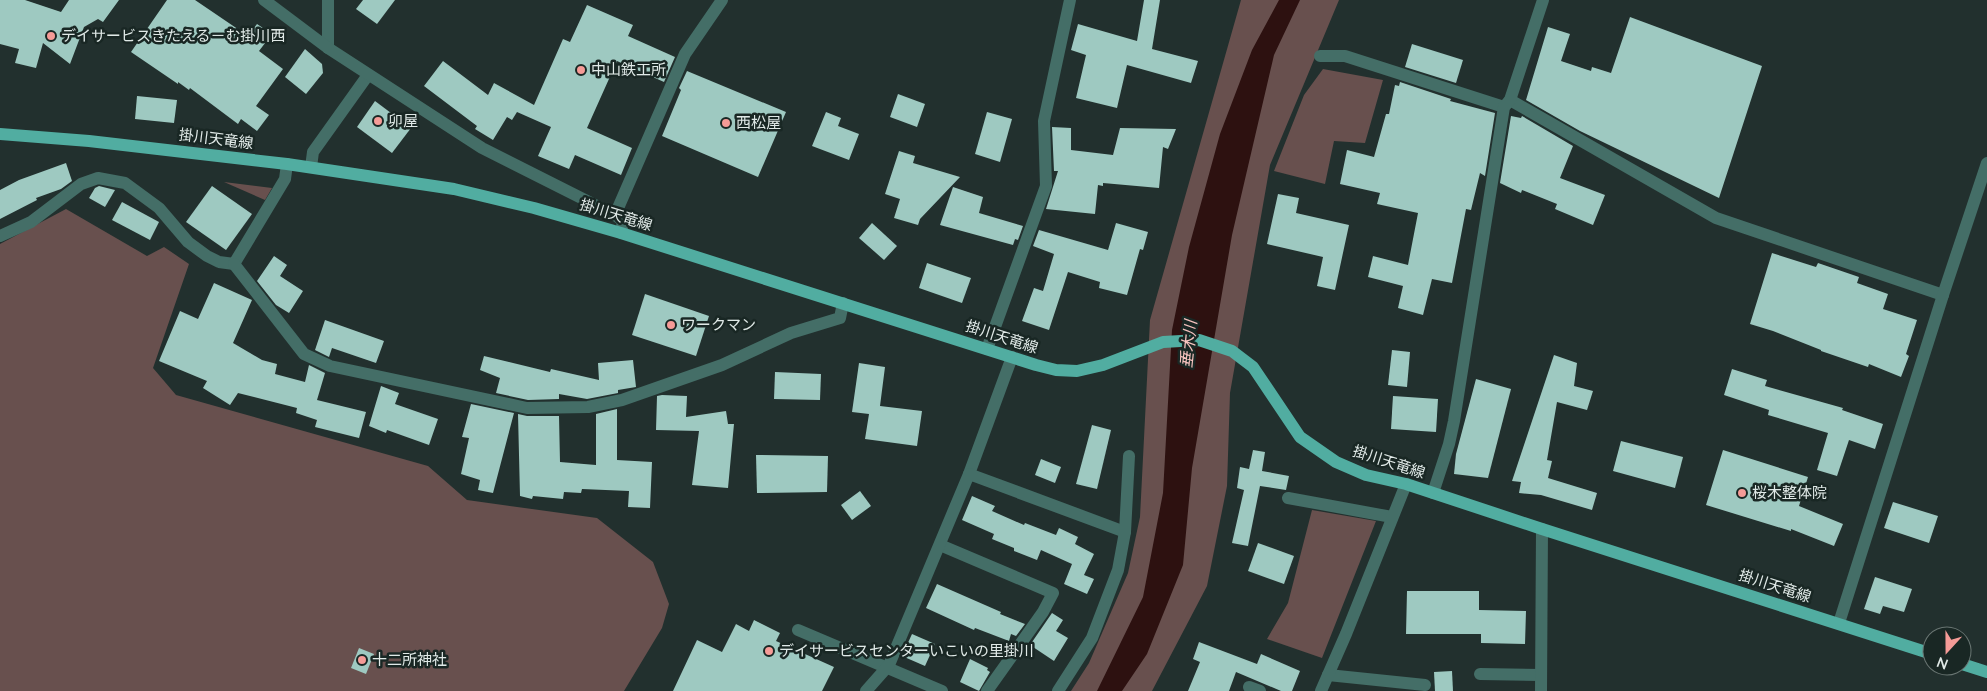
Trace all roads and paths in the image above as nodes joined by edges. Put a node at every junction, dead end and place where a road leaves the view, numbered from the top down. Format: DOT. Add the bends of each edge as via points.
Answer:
graph roads {
  1 [pos="264,0"];
  2 [pos="328,0"];
  3 [pos="722,0"];
  4 [pos="1070,0"];
  5 [pos="1543,0"];
  6 [pos="328,48"];
  7 [pos="1320,56"];
  8 [pos="368,75"];
  9 [pos="1507,103"];
  10 [pos="0,134"];
  11 [pos="1987,163"];
  12 [pos="288,164"];
  13 [pos="311,167"];
  14 [pos="616,215"];
  15 [pos="622,233"];
  16 [pos="0,236"];
  17 [pos="234,264"];
  18 [pos="1943,295"];
  19 [pos="843,303"];
  20 [pos="988,349"];
  21 [pos="1012,357"];
  22 [pos="1129,456"];
  23 [pos="969,474"];
  24 [pos="1406,484"];
  25 [pos="1432,493"];
  26 [pos="1288,498"];
  27 [pos="1392,517"];
  28 [pos="1542,529"];
  29 [pos="1125,532"];
  30 [pos="940,545"];
  31 [pos="1839,623"];
  32 [pos="798,630"];
  33 [pos="1922,651"];
  34 [pos="1972,667"];
  35 [pos="886,668"];
  36 [pos="1987,672"];
  37 [pos="1480,674"];
  38 [pos="1328,675"];
  39 [pos="1541,676"];
  40 [pos="1363,678"];
  41 [pos="1425,684"];
  42 [pos="866,691"];
  43 [pos="942,691"];
  44 [pos="987,691"];
  45 [pos="1058,691"];
  46 [pos="1321,691"];
  47 [pos="1380,691"];
  48 [pos="1541,691"];
  1 -- 6 [label="street"];
  2 -- 6 [label="street"];
  3 -- 14 [label="street" via="685,54"];
  4 -- 20 [label="street" via="1044,121 1046,186"];
  5 -- 9 [label="street"];
  6 -- 8 [label="street"];
  7 -- 9 [label="street" via="1345,56"];
  8 -- 13 [label="street" via="312,152"];
  8 -- 14 [label="street" via="482,148"];
  9 -- 18 [label="street" via="1716,218"];
  9 -- 25 [label="street" via="1454,421"];
  10 -- 12 [label="main road, 掛川天竜線"];
  11 -- 18 [label="street"];
  12 -- 13 [label="main road, 掛川天竜線"];
  12 -- 17 [label="street" via="285,179"];
  13 -- 15 [label="main road, 掛川天竜線" via="454,190"];
  14 -- 15 [label="street" via="622,221"];
  15 -- 19 [label="main road, 掛川天竜線"];
  16 -- 17 [label="street" via="31,222 81,184 98,178 110,179 125,183 159,208 188,242 207,256"];
  17 -- 19 [label="street" via="304,354 330,366 527,408 588,407 622,400 722,365 791,333 840,318"];
  18 -- 31 [label="street"];
  19 -- 20 [label="main road, 掛川天竜線"];
  20 -- 21 [label="main road, 掛川天竜線"];
  21 -- 23 [label="street"];
  21 -- 24 [label="main road, 掛川天竜線" via="1056,370 1077,371 1103,365 1163,342 1199,340 1229,350 1253,367 1300,437 1336,462 1366,475"];
  22 -- 29 [label="street"];
  23 -- 29 [label="street"];
  23 -- 30 [label="street"];
  24 -- 25 [label="main road, 掛川天竜線"];
  24 -- 27 [label="street"];
  25 -- 28 [label="main road, 掛川天竜線"];
  26 -- 27 [label="street"];
  27 -- 38 [label="street"];
  28 -- 31 [label="main road, 掛川天竜線"];
  28 -- 39 [label="street"];
  29 -- 45 [label="street" via="1118,570 1092,638"];
  30 -- 35 [label="street"];
  30 -- 44 [label="street" via="1053,593"];
  31 -- 33 [label="main road, 掛川天竜線"];
  32 -- 35 [label="street"];
  34 -- 36 [label="main road"];
  35 -- 42 [label="street"];
  35 -- 43 [label="street"];
  37 -- 39 [label="street"];
  38 -- 40 [label="street"];
  38 -- 46 [label="street"];
  39 -- 48 [label="street"];
  40 -- 41 [label="street"];
  40 -- 47 [label="street"];
}
